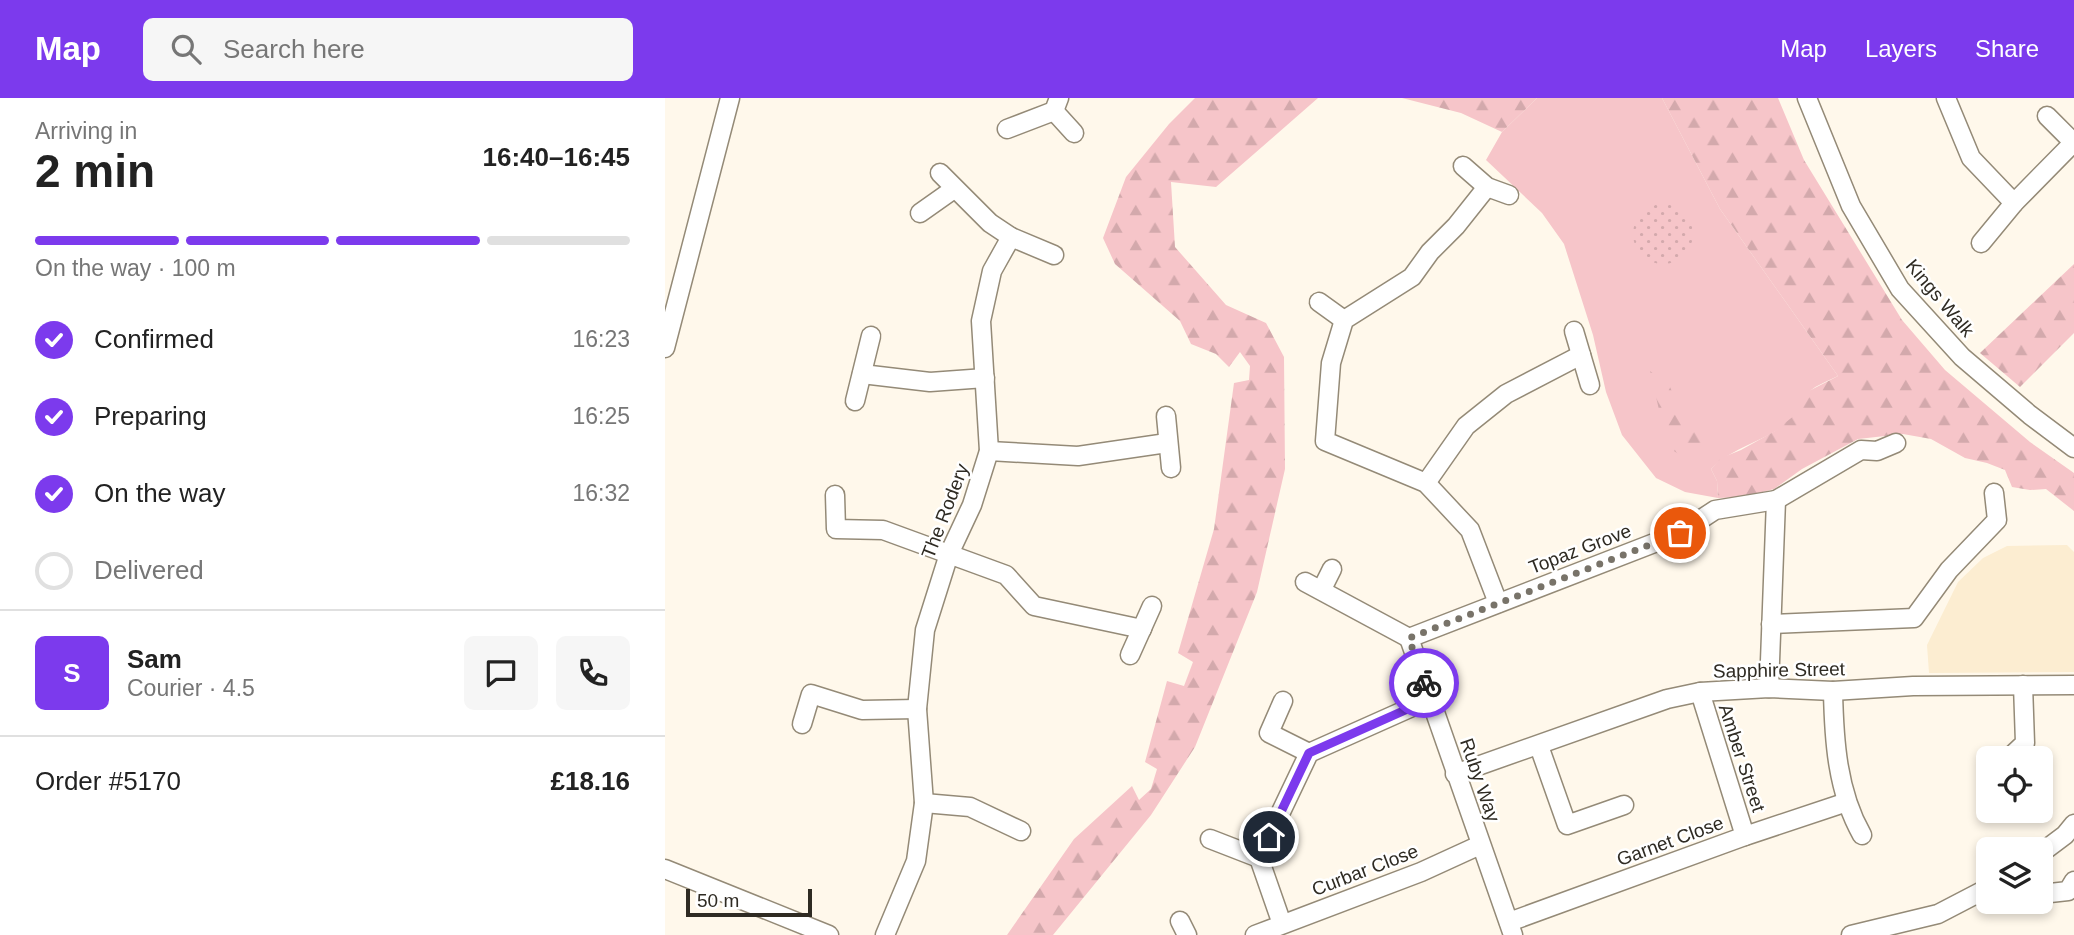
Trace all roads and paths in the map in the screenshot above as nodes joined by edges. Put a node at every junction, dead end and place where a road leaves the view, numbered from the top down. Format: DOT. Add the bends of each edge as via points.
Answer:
graph roads {
  1 [pos="730,98"];
  2 [pos="1807,98"];
  3 [pos="1946,98"];
  4 [pos="1056,104"];
  5 [pos="2047,116"];
  6 [pos="1007,129"];
  7 [pos="1074,133"];
  8 [pos="2074,143"];
  9 [pos="1463,166"];
  10 [pos="940,173"];
  11 [pos="1487,187"];
  12 [pos="954,189"];
  13 [pos="1509,195"];
  14 [pos="2014,203"];
  15 [pos="920,214"];
  16 [pos="1011,237"];
  17 [pos="1981,243"];
  18 [pos="1053,255"];
  19 [pos="1319,302"];
  20 [pos="1344,320"];
  21 [pos="1574,331"];
  22 [pos="871,337"];
  23 [pos="665,348"];
  24 [pos="1581,355"];
  25 [pos="862,374"];
  26 [pos="985,378"];
  27 [pos="1590,385"];
  28 [pos="855,401"];
  29 [pos="1166,416"];
  30 [pos="1167,443"];
  31 [pos="1896,443"];
  32 [pos="2074,448"];
  33 [pos="989,451"];
  34 [pos="1171,468"];
  35 [pos="1426,483"];
  36 [pos="1994,493"];
  37 [pos="835,495"];
  38 [pos="1776,500"];
  39 [pos="949,554"];
  40 [pos="1332,569"];
  41 [pos="1498,603"];
  42 [pos="1152,606"];
  43 [pos="1771,624"];
  44 [pos="1142,629"];
  45 [pos="1409,638"];
  46 [pos="1130,655"];
  47 [pos="2023,685"];
  48 [pos="2074,685"];
  49 [pos="1769,688"];
  50 [pos="1833,691"];
  51 [pos="1700,692"];
  52 [pos="1430,699"];
  53 [pos="1283,701"];
  54 [pos="917,709"];
  55 [pos="802,724"];
  56 [pos="1539,746"];
  57 [pos="2022,746"];
  58 [pos="1309,753"];
  59 [pos="1455,774"];
  60 [pos="1847,802"];
  61 [pos="924,803"];
  62 [pos="1624,805"];
  63 [pos="2074,824"];
  64 [pos="1021,831"];
  65 [pos="1862,835"];
  66 [pos="1745,836"];
  67 [pos="1210,839"];
  68 [pos="2053,844"];
  69 [pos="1480,845"];
  70 [pos="1259,858"];
  71 [pos="665,869"];
  72 [pos="2072,890"];
  73 [pos="2053,892"];
  74 [pos="1976,894"];
  75 [pos="1282,924"];
  76 [pos="1511,929"];
  77 [pos="821,934"];
  78 [pos="1262,934"];
  79 [pos="885,935"];
  80 [pos="1851,935"];
  1 -- 23 [label="street"];
  2 -- 32 [label="street, Kings Walk" via="1851,206 1900,289 1962,357"];
  3 -- 14 [label="street" via="1971,158"];
  4 -- 6 [label="street"];
  4 -- 7 [label="street"];
  5 -- 8 [label="street"];
  8 -- 14 [label="street"];
  9 -- 11 [label="street"];
  10 -- 12 [label="street"];
  11 -- 13 [label="street"];
  11 -- 20 [label="street" via="1412,277"];
  12 -- 15 [label="street"];
  12 -- 16 [label="street"];
  14 -- 17 [label="street"];
  16 -- 18 [label="street"];
  16 -- 26 [label="street, The Rodery" via="992,271 981,321"];
  19 -- 20 [label="street"];
  20 -- 35 [label="street" via="1331,363 1325,441"];
  21 -- 24 [label="street"];
  22 -- 25 [label="street"];
  24 -- 27 [label="street"];
  24 -- 35 [label="street" via="1506,394 1466,426"];
  25 -- 26 [label="street" via="930,382"];
  25 -- 28 [label="street"];
  26 -- 33 [label="street, The Rodery"];
  29 -- 30 [label="street"];
  30 -- 33 [label="street" via="1078,456"];
  30 -- 34 [label="street"];
  31 -- 38 [label="street, Topaz Grove" via="1876,460 1861,450"];
  33 -- 39 [label="street, The Rodery" via="972,505"];
  35 -- 41 [label="street" via="1470,530"];
  36 -- 43 [label="street" via="2004,525 1949,570 1914,618"];
  37 -- 39 [label="street" via="837,529 883,530"];
  38 -- 41 [label="street, Topaz Grove" via="1716,510 1680,533"];
  38 -- 43 [label="street"];
  39 -- 44 [label="street" via="1006,575 1034,606"];
  39 -- 54 [label="street, The Rodery" via="925,630"];
  40 -- 45 [label="street" via="1314,585"];
  41 -- 45 [label="street, Topaz Grove"];
  42 -- 44 [label="street"];
  43 -- 49 [label="street"];
  44 -- 46 [label="street"];
  45 -- 52 [label="street, Ruby Way"];
  47 -- 48 [label="street, Sapphire Street"];
  47 -- 50 [label="street, Sapphire Street"];
  47 -- 57 [label="street"];
  49 -- 50 [label="street, Sapphire Street"];
  49 -- 51 [label="street, Sapphire Street"];
  50 -- 60 [label="street" via="1835,743"];
  51 -- 56 [label="street, Sapphire Street" via="1667,699"];
  51 -- 66 [label="street, Amber Street"];
  52 -- 58 [label="street"];
  52 -- 59 [label="street, Ruby Way"];
  53 -- 58 [label="street" via="1269,733"];
  54 -- 55 [label="street" via="862,710 811,694"];
  54 -- 61 [label="street, The Rodery"];
  56 -- 59 [label="street, Sapphire Street"];
  56 -- 62 [label="street" via="1567,825"];
  58 -- 70 [label="street"];
  59 -- 69 [label="street, Ruby Way"];
  60 -- 65 [label="street"];
  60 -- 66 [label="street, Garnet Close"];
  61 -- 64 [label="street" via="970,807"];
  61 -- 79 [label="street, The Rodery" via="916,861"];
  63 -- 68 [label="street"];
  66 -- 76 [label="street, Garnet Close"];
  67 -- 70 [label="street"];
  69 -- 75 [label="street, Curbar Close"];
  69 -- 76 [label="street, Ruby Way"];
  70 -- 75 [label="street"];
  71 -- 77 [label="street"];
  72 -- 73 [label="street"];
  74 -- 80 [label="street" via="1938,914"];
  75 -- 78 [label="street, Curbar Close"];
}
